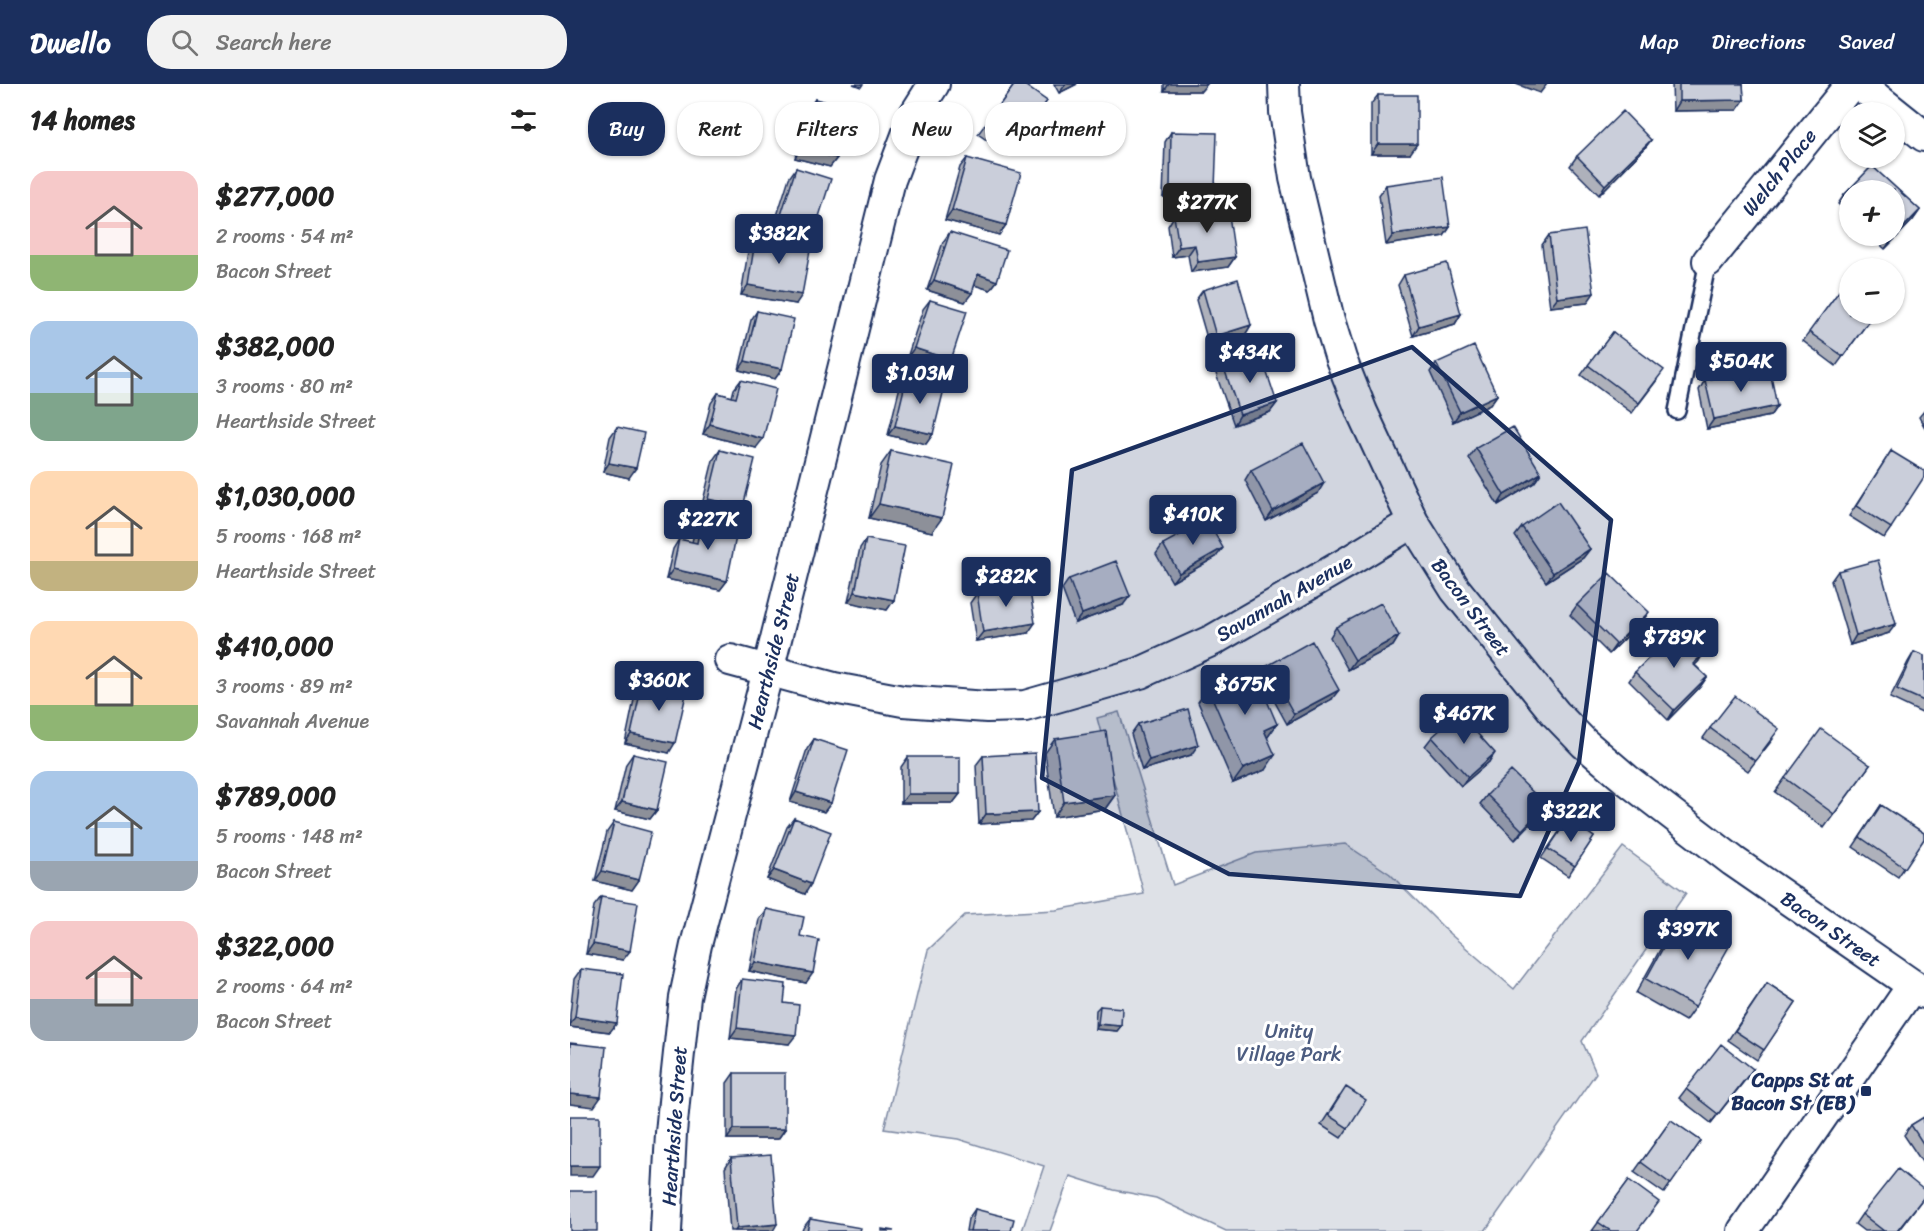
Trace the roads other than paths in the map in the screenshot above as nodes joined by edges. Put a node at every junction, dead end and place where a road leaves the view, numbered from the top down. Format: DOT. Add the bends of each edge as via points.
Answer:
graph roads {
  1 [pos="934,84"];
  2 [pos="1284,84"];
  3 [pos="1851,84"];
  4 [pos="1859,84"];
  5 [pos="1924,136"];
  6 [pos="1708,261"];
  7 [pos="1677,411"];
  8 [pos="1413,522"];
  9 [pos="730,660"];
  10 [pos="768,671"];
  11 [pos="1918,989"];
  12 [pos="666,1231"];
  13 [pos="1743,1231"];
  1 -- 10 [label="street, Hearthside Street" via="915,114 890,180"];
  2 -- 8 [label="street, Bacon Street" via="1295,178 1329,320 1362,412"];
  3 -- 6 [label="street, Welch Place"];
  4 -- 5 [label="street"];
  6 -- 7 [label="lane"];
  8 -- 10 [label="street, Savannah Avenue" via="1213,640 1140,673 1025,705 987,707 903,701"];
  8 -- 11 [label="street, Bacon Street" via="1455,589 1492,637 1584,743 1733,861"];
  9 -- 10 [label="street, Savannah Avenue"];
  10 -- 12 [label="street, Hearthside Street" via="685,997 671,1132"];
  11 -- 13 [label="street"];
}
